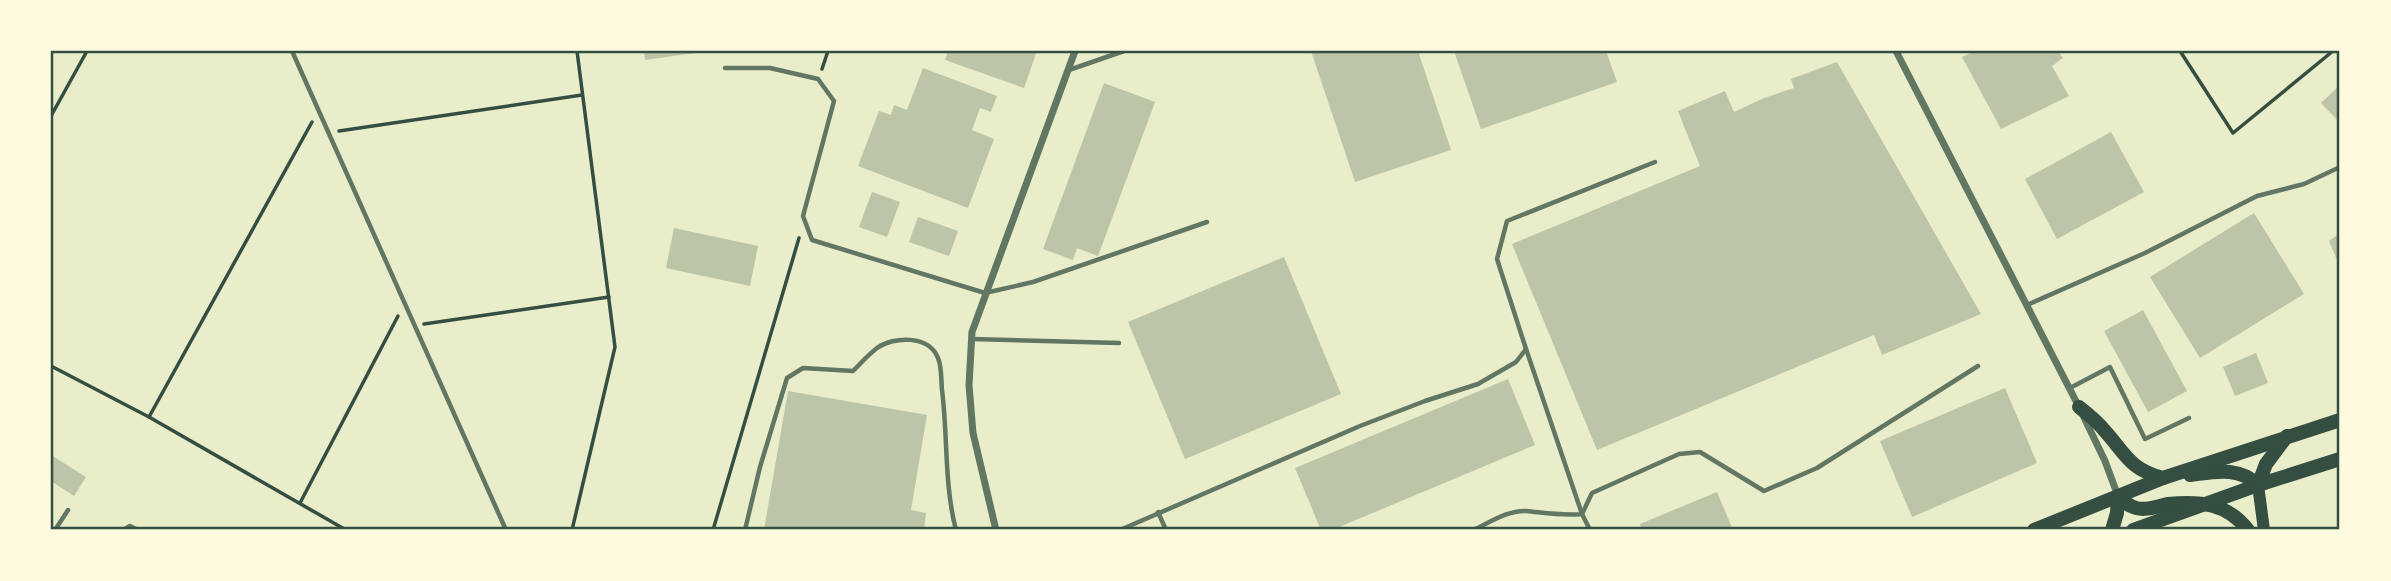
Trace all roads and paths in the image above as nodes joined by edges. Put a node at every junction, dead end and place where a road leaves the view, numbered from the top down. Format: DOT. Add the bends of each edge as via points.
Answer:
graph roads {
  1 [pos="87,51"];
  2 [pos="292,51"];
  3 [pos="577,51"];
  4 [pos="828,51"];
  5 [pos="1075,51"];
  6 [pos="1124,51"];
  7 [pos="1896,51"];
  8 [pos="2180,51"];
  9 [pos="2333,51"];
  10 [pos="725,68"];
  11 [pos="1068,71"];
  12 [pos="818,79"];
  13 [pos="582,95"];
  14 [pos="318,110"];
  15 [pos="51,116"];
  16 [pos="328,132"];
  17 [pos="1655,162"];
  18 [pos="2340,167"];
  19 [pos="1207,222"];
  20 [pos="805,226"];
  21 [pos="985,293"];
  22 [pos="609,297"];
  23 [pos="405,303"];
  24 [pos="2027,304"];
  25 [pos="414,325"];
  26 [pos="972,339"];
  27 [pos="1119,343"];
  28 [pos="1525,349"];
  29 [pos="51,366"];
  30 [pos="1979,366"];
  31 [pos="2070,388"];
  32 [pos="2079,407"];
  33 [pos="149,417"];
  34 [pos="2189,418"];
  35 [pos="2340,420"];
  36 [pos="2288,435"];
  37 [pos="2340,459"];
  38 [pos="2163,478"];
  39 [pos="2258,485"];
  40 [pos="2118,496"];
  41 [pos="300,503"];
  42 [pos="2207,503"];
  43 [pos="68,510"];
  44 [pos="1158,512"];
  45 [pos="1582,514"];
  46 [pos="55,530"];
  47 [pos="123,530"];
  48 [pos="138,530"];
  49 [pos="346,530"];
  50 [pos="506,530"];
  51 [pos="572,530"];
  52 [pos="713,530"];
  53 [pos="745,530"];
  54 [pos="956,530"];
  55 [pos="996,530"];
  56 [pos="1120,530"];
  57 [pos="1166,530"];
  58 [pos="1473,530"];
  59 [pos="1590,530"];
  60 [pos="2034,530"];
  61 [pos="2112,530"];
  62 [pos="2133,530"];
  63 [pos="2248,530"];
  64 [pos="2264,530"];
  1 -- 15 [label="path"];
  2 -- 14 [label="lane"];
  3 -- 13 [label="path"];
  4 -- 12 [label="path"];
  5 -- 11 [label="street"];
  6 -- 11 [label="lane"];
  7 -- 24 [label="street"];
  8 -- 9 [label="path" via="2233,133"];
  10 -- 12 [label="lane" via="770,68"];
  11 -- 21 [label="street"];
  12 -- 20 [label="lane" via="834,101 803,216"];
  13 -- 16 [label="path"];
  13 -- 22 [label="path"];
  14 -- 16 [label="lane"];
  14 -- 33 [label="path"];
  16 -- 23 [label="lane"];
  17 -- 28 [label="lane" via="1507,221 1497,259"];
  18 -- 24 [label="lane" via="2304,184 2257,195 2145,253"];
  19 -- 21 [label="lane" via="1033,282"];
  20 -- 21 [label="lane" via="812,240"];
  20 -- 52 [label="path"];
  21 -- 26 [label="street"];
  22 -- 25 [label="path"];
  22 -- 51 [label="path" via="615,347"];
  23 -- 25 [label="lane"];
  23 -- 41 [label="path"];
  24 -- 31 [label="street"];
  25 -- 50 [label="lane"];
  26 -- 27 [label="lane"];
  26 -- 55 [label="street" via="969,385 974,433"];
  28 -- 44 [label="lane" via="1516,362 1478,384 1360,426"];
  28 -- 45 [label="lane"];
  29 -- 33 [label="path"];
  30 -- 45 [label="lane" via="1817,468 1764,491 1700,452 1679,454 1592,493"];
  31 -- 32 [label="street"];
  31 -- 34 [label="lane" via="2110,367 2145,439"];
  32 -- 38 [label="highway" via="2133,465"];
  32 -- 40 [label="street"];
  33 -- 41 [label="path"];
  35 -- 36 [label="highway"];
  36 -- 38 [label="highway"];
  36 -- 39 [label="highway" via="2266,464"];
  37 -- 39 [label="highway"];
  38 -- 39 [label="highway" via="2230,471"];
  38 -- 40 [label="highway"];
  39 -- 42 [label="highway"];
  39 -- 64 [label="main road"];
  40 -- 42 [label="highway" via="2126,504 2147,509"];
  40 -- 60 [label="highway"];
  40 -- 61 [label="highway"];
  41 -- 49 [label="path"];
  42 -- 62 [label="highway"];
  42 -- 63 [label="highway" via="2235,516"];
  43 -- 46 [label="lane"];
  44 -- 56 [label="lane"];
  44 -- 57 [label="lane"];
  45 -- 58 [label="lane" via="1516,512"];
  45 -- 59 [label="lane"];
  47 -- 48 [label="lane" via="130,526"];
  53 -- 54 [label="lane" via="787,378 803,368 853,371 879,346 902,340 930,346 939,359 946,480"];
}
